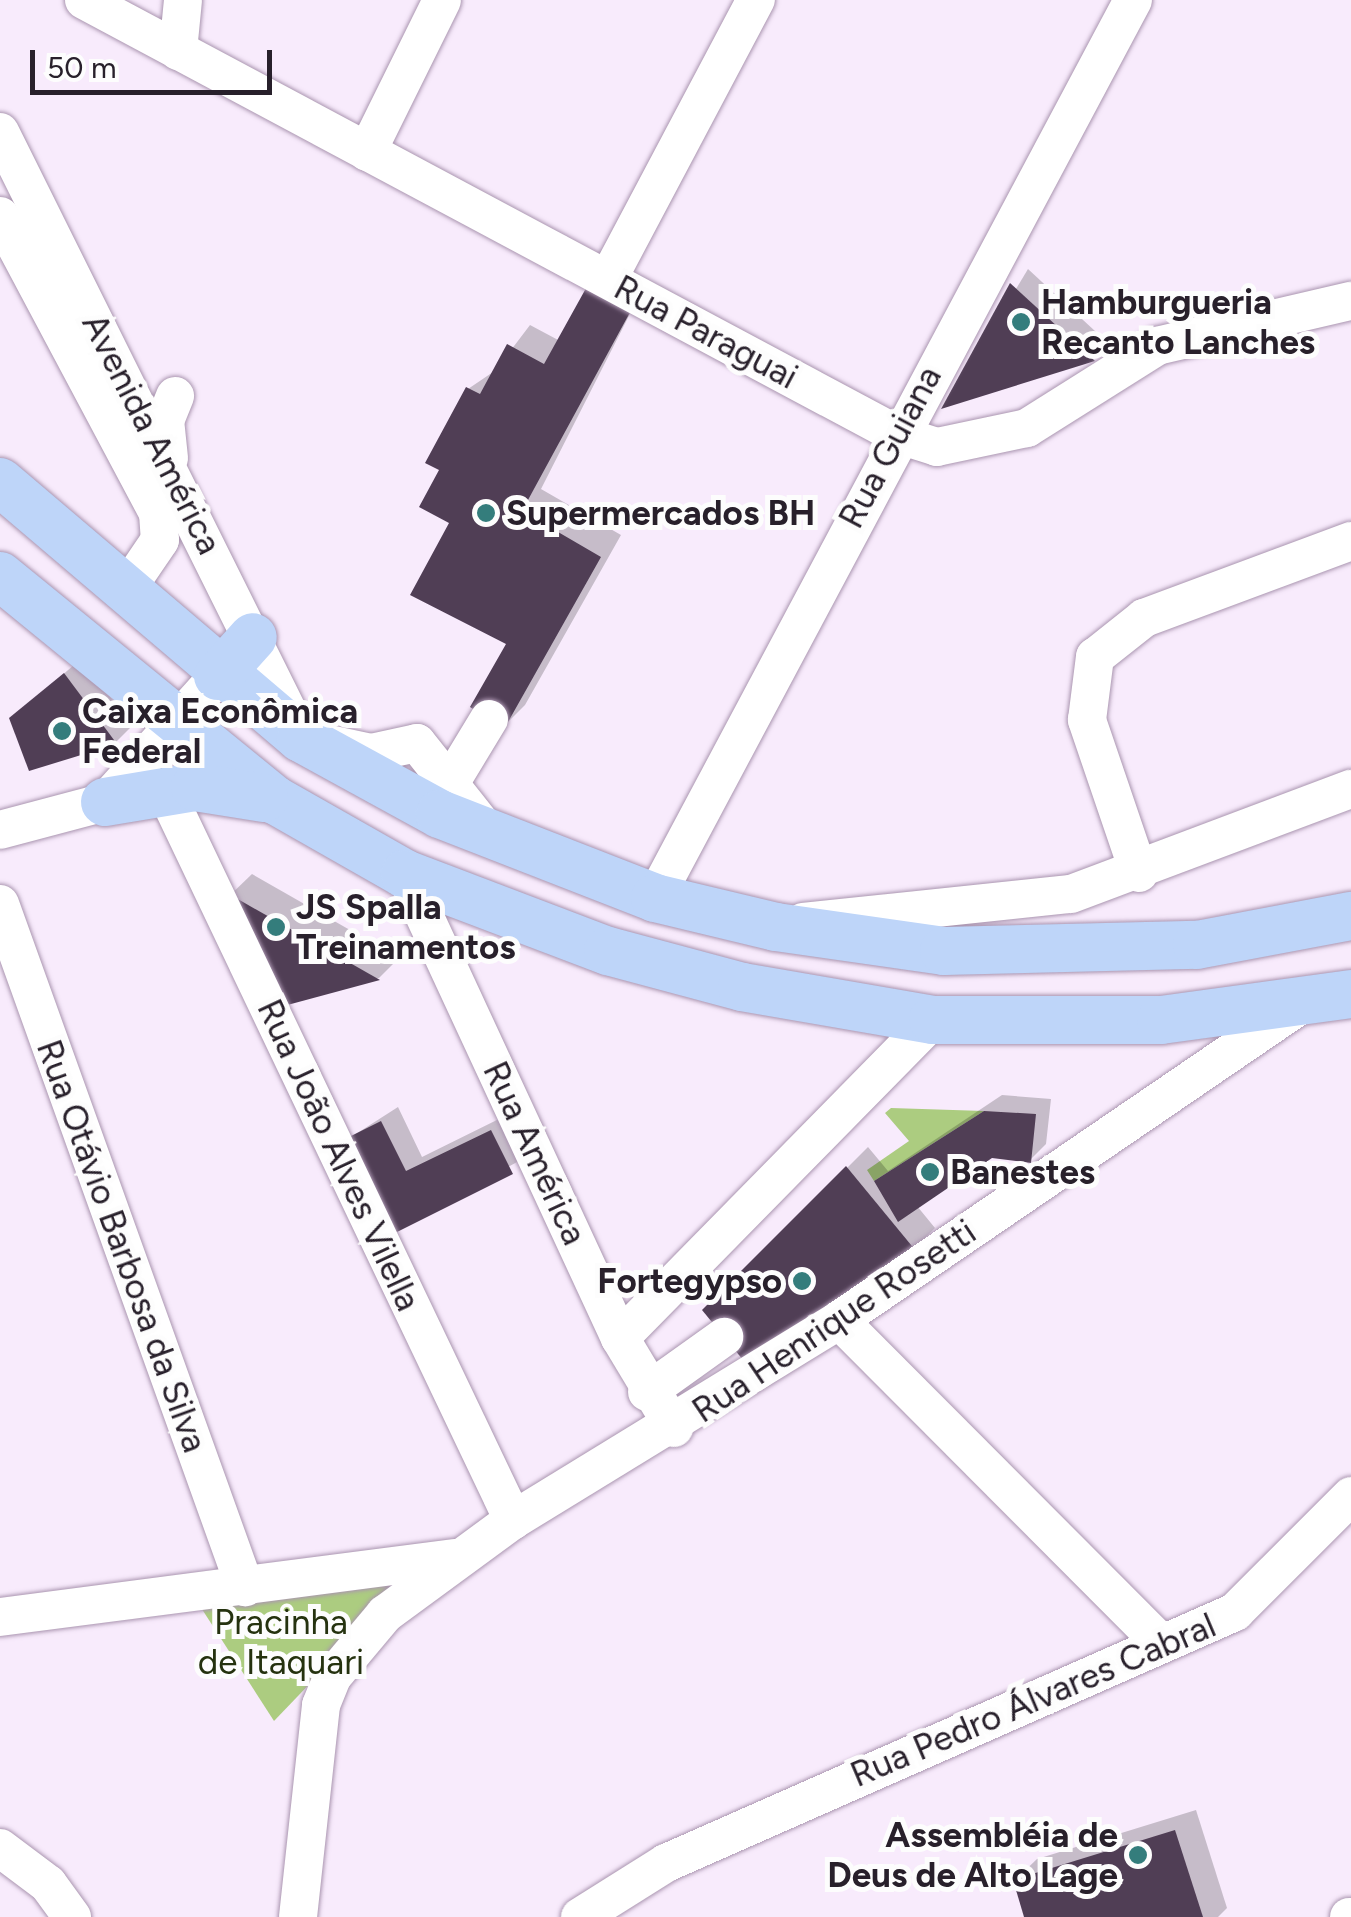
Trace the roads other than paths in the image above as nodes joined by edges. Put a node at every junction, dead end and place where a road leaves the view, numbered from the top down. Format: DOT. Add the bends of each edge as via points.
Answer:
graph roads {
  1 [pos="84,0"];
  2 [pos="183,0"];
  3 [pos="442,0"];
  4 [pos="756,0"];
  5 [pos="1133,0"];
  6 [pos="178,50"];
  7 [pos="0,132"];
  8 [pos="367,152"];
  9 [pos="0,216"];
  10 [pos="614,286"];
  11 [pos="1351,300"];
  12 [pos="175,396"];
  13 [pos="896,434"];
  14 [pos="173,475"];
  15 [pos="0,482"];
  16 [pos="1351,541"];
  17 [pos="0,576"];
  18 [pos="126,590"];
  19 [pos="254,637"];
  20 [pos="218,676"];
  21 [pos="489,719"];
  22 [pos="173,724"];
  23 [pos="301,738"];
  24 [pos="1351,789"];
  25 [pos="165,790"];
  26 [pos="446,790"];
  27 [pos="275,800"];
  28 [pos="106,802"];
  29 [pos="0,830"];
  30 [pos="496,838"];
  31 [pos="1139,873"];
  32 [pos="405,874"];
  33 [pos="655,898"];
  34 [pos="0,904"];
  35 [pos="1351,916"];
  36 [pos="776,928"];
  37 [pos="1351,994"];
  38 [pos="1298,1006"];
  39 [pos="934,1020"];
  40 [pos="839,1320"];
  41 [pos="724,1337"];
  42 [pos="620,1338"];
  43 [pos="647,1392"];
  44 [pos="674,1428"];
  45 [pos="1351,1496"];
  46 [pos="513,1520"];
  47 [pos="462,1557"];
  48 [pos="245,1587"];
  49 [pos="0,1616"];
  50 [pos="1161,1643"];
  51 [pos="0,1848"];
  52 [pos="72,1917"];
  53 [pos="298,1917"];
  54 [pos="580,1917"];
  1 -- 6 [label="street, Rua Paraguai"];
  2 -- 6 [label="street"];
  3 -- 8 [label="street"];
  4 -- 10 [label="street"];
  5 -- 13 [label="street, Rua Guiana"];
  6 -- 8 [label="street, Rua Paraguai"];
  7 -- 14 [label="street, Avenida América"];
  8 -- 10 [label="street, Rua Paraguai"];
  9 -- 18 [label="street, Avenida América" via="158,513 160,540"];
  10 -- 13 [label="street, Rua Paraguai"];
  11 -- 13 [label="street, Rua Paraguai" via="1157,346 987,442 937,447"];
  12 -- 14 [label="street" via="165,421"];
  13 -- 33 [label="street, Rua Guiana"];
  14 -- 19 [label="street, Avenida América"];
  15 -- 18 [label="main road"];
  16 -- 31 [label="street" via="1144,618 1096,657 1086,720"];
  17 -- 22 [label="main road"];
  18 -- 20 [label="main road"];
  19 -- 20 [label="main road"];
  19 -- 23 [label="street, Avenida América"];
  20 -- 22 [label="street"];
  20 -- 23 [label="main road"];
  21 -- 26 [label="street"];
  22 -- 27 [label="main road"];
  22 -- 28 [label="street"];
  23 -- 26 [label="street" via="371,753 417,743"];
  23 -- 30 [label="main road"];
  24 -- 31 [label="street"];
  25 -- 27 [label="main road"];
  25 -- 28 [label="main road"];
  25 -- 46 [label="street, Rua João Alves Vilella"];
  26 -- 30 [label="street"];
  27 -- 32 [label="main road"];
  28 -- 29 [label="street"];
  30 -- 33 [label="main road"];
  31 -- 36 [label="street" via="960,912 842,914"];
  32 -- 39 [label="main road" via="608,951 742,987"];
  32 -- 42 [label="street, Rua América"];
  33 -- 36 [label="main road"];
  34 -- 48 [label="street, Rua Otávio Barbosa da Silva"];
  35 -- 36 [label="main road" via="1197,945 1088,952 944,951"];
  37 -- 38 [label="main road"];
  38 -- 39 [label="main road" via="1161,1020"];
  38 -- 40 [label="street, Rua Henrique Rosetti"];
  39 -- 42 [label="street"];
  40 -- 44 [label="street, Rua Henrique Rosetti"];
  40 -- 50 [label="street"];
  41 -- 43 [label="street"];
  42 -- 43 [label="street, Rua América"];
  43 -- 44 [label="street, Rua América"];
  44 -- 46 [label="street, Rua Henrique Rosetti"];
  45 -- 50 [label="street, Rua Pedro Álvares Cabral" via="1236,1612"];
  46 -- 47 [label="street, Rua Henrique Rosetti"];
  47 -- 48 [label="street"];
  47 -- 53 [label="street, Rua Henrique Rosetti" via="384,1614 332,1676 306,1792"];
  48 -- 49 [label="street"];
  50 -- 54 [label="street, Rua Pedro Álvares Cabral" via="666,1863"];
  51 -- 52 [label="street" via="48,1884"];
}
